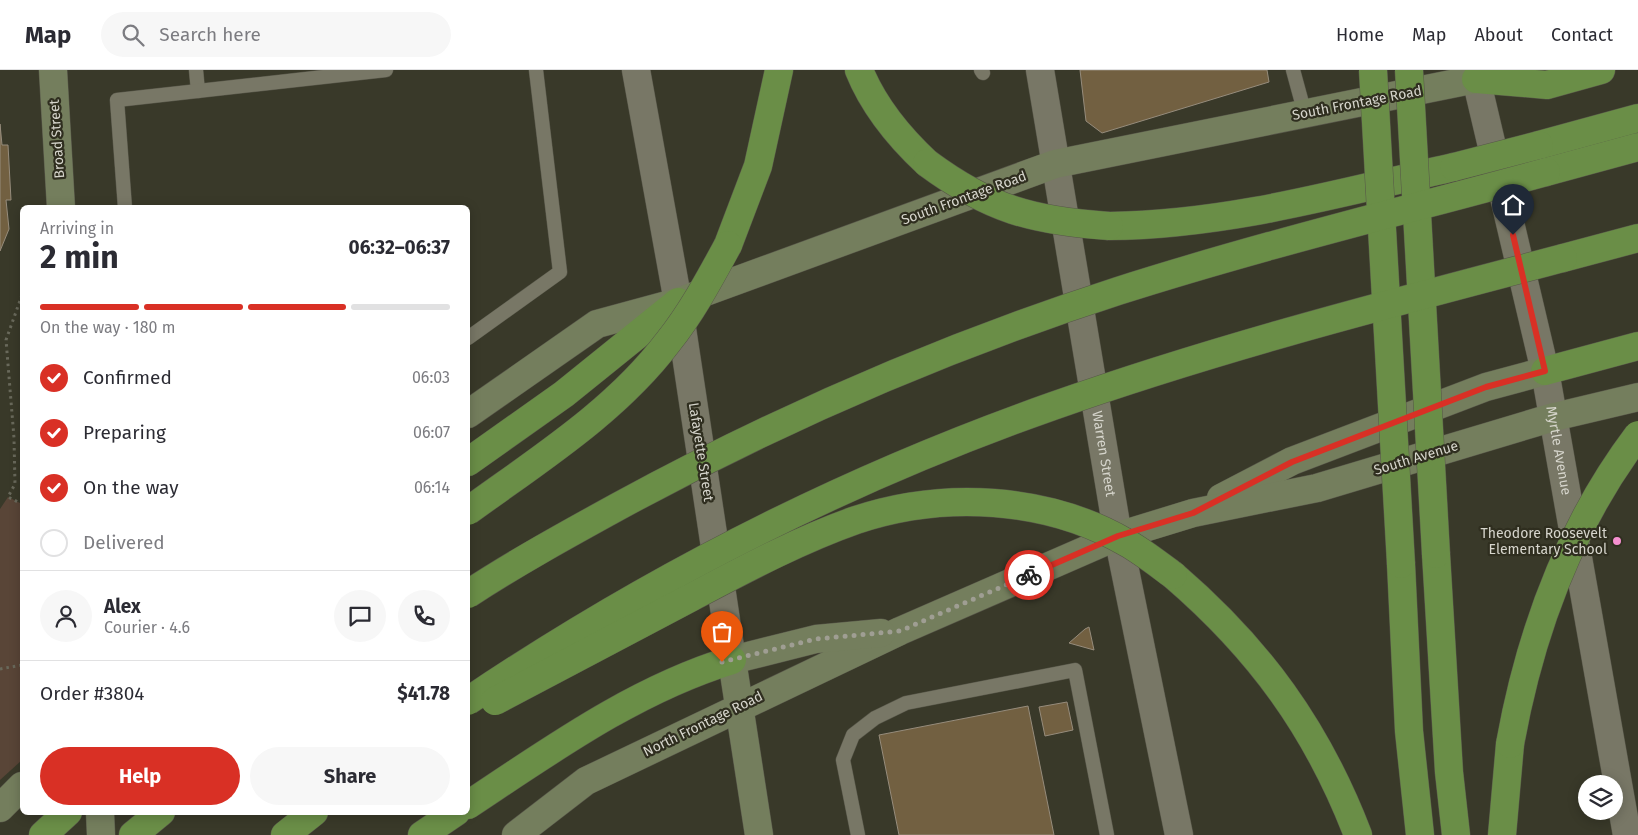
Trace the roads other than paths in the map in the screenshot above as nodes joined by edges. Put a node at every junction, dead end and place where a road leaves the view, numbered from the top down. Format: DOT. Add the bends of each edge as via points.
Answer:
graph roads {
  1 [pos="52,70"];
  2 [pos="196,70"];
  3 [pos="386,70"];
  4 [pos="536,70"];
  5 [pos="636,70"];
  6 [pos="779,70"];
  7 [pos="859,70"];
  8 [pos="1040,70"];
  9 [pos="1293,70"];
  10 [pos="1373,70"];
  11 [pos="1409,70"];
  12 [pos="1601,70"];
  13 [pos="343,72"];
  14 [pos="1482,73"];
  15 [pos="198,91"];
  16 [pos="1305,114"];
  17 [pos="1638,118"];
  18 [pos="1638,147"];
  19 [pos="1055,164"];
  20 [pos="61,205"];
  21 [pos="125,205"];
  22 [pos="1638,238"];
  23 [pos="678,302"];
  24 [pos="470,337"];
  25 [pos="1638,346"];
  26 [pos="1545,371"];
  27 [pos="1638,397"];
  28 [pos="470,413"];
  29 [pos="1554,417"];
  30 [pos="1638,435"];
  31 [pos="470,461"];
  32 [pos="470,510"];
  33 [pos="1193,513"];
  34 [pos="1118,536"];
  35 [pos="470,593"];
  36 [pos="900,631"];
  37 [pos="732,660"];
  38 [pos="470,701"];
  39 [pos="739,707"];
  40 [pos="470,715"];
  41 [pos="20,788"];
  42 [pos="470,804"];
  43 [pos="0,808"];
  44 [pos="57,815"];
  45 [pos="65,815"];
  46 [pos="100,815"];
  47 [pos="157,815"];
  48 [pos="310,815"];
  49 [pos="452,815"];
  50 [pos="38,835"];
  51 [pos="44,835"];
  52 [pos="101,835"];
  53 [pos="133,835"];
  54 [pos="285,835"];
  55 [pos="422,835"];
  56 [pos="516,835"];
  57 [pos="759,835"];
  58 [pos="858,835"];
  59 [pos="1107,835"];
  60 [pos="1179,835"];
  61 [pos="1358,835"];
  62 [pos="1420,835"];
  63 [pos="1456,835"];
  64 [pos="1502,835"];
  65 [pos="1627,835"];
  1 -- 20 [label="main road, Broad Street"];
  2 -- 15 [label="lane"];
  3 -- 13 [label="lane"];
  4 -- 24 [label="lane" via="560,272"];
  5 -- 23 [label="street, Lafayette Street"];
  6 -- 32 [label="highway, bridge" via="758,166 728,245 684,320 633,382 573,434"];
  7 -- 17 [label="highway, bridge" via="889,123 927,163 973,194 1046,220 1109,226 1226,217 1454,167"];
  8 -- 19 [label="street, Warren Street"];
  9 -- 16 [label="lane"];
  10 -- 62 [label="highway, bridge" via="1410,740"];
  11 -- 63 [label="highway, bridge" via="1448,763"];
  12 -- 14 [label="highway" via="1547,85"];
  13 -- 15 [label="lane"];
  14 -- 16 [label="main road, South Frontage Road"];
  14 -- 26 [label="street, Myrtle Avenue"];
  15 -- 21 [label="lane" via="117,100"];
  16 -- 19 [label="main road, South Frontage Road"];
  18 -- 35 [label="highway, bridge" via="1208,264 984,338 831,401 726,450 562,537"];
  19 -- 23 [label="main road, South Frontage Road"];
  19 -- 34 [label="street, Warren Street"];
  22 -- 38 [label="highway, bridge" via="1230,348 1050,407 966,439 804,509 710,556 571,633"];
  23 -- 28 [label="main road, South Frontage Road" via="597,324"];
  23 -- 31 [label="highway" via="564,394"];
  23 -- 37 [label="street, Lafayette Street"];
  25 -- 26 [label="highway"];
  26 -- 29 [label="street, Myrtle Avenue"];
  26 -- 33 [label="main road, South Avenue" via="1486,387 1292,462"];
  27 -- 29 [label="main road, South Avenue"];
  29 -- 33 [label="main road, South Avenue" via="1317,488"];
  29 -- 65 [label="street, Myrtle Avenue"];
  30 -- 64 [label="highway, bridge" via="1598,496 1554,586 1531,651 1510,744"];
  33 -- 34 [label="main road, South Avenue"];
  34 -- 36 [label="main road, North Frontage Road"];
  34 -- 60 [label="street, Warren Street"];
  36 -- 37 [label="main road, North Frontage Road" via="816,639"];
  36 -- 39 [label="main road, North Frontage Road"];
  37 -- 39 [label="main road, Lafayette Street"];
  37 -- 42 [label="highway" via="692,672 631,703"];
  39 -- 56 [label="main road, North Frontage Road" via="586,781"];
  39 -- 57 [label="main road, Lafayette Street"];
  40 -- 61 [label="highway, bridge" via="754,565 826,532 894,511 967,502 1019,505 1099,529 1126,542 1173,575 1236,633 1291,702 1332,774"];
  41 -- 43 [label="main road"];
  44 -- 50 [label="highway"];
  45 -- 51 [label="highway"];
  46 -- 52 [label="main road"];
  47 -- 53 [label="highway"];
  48 -- 54 [label="highway"];
  49 -- 55 [label="highway"];
  58 -- 59 [label="lane" via="843,760 853,735 875,718 906,703 1075,670"];
}
